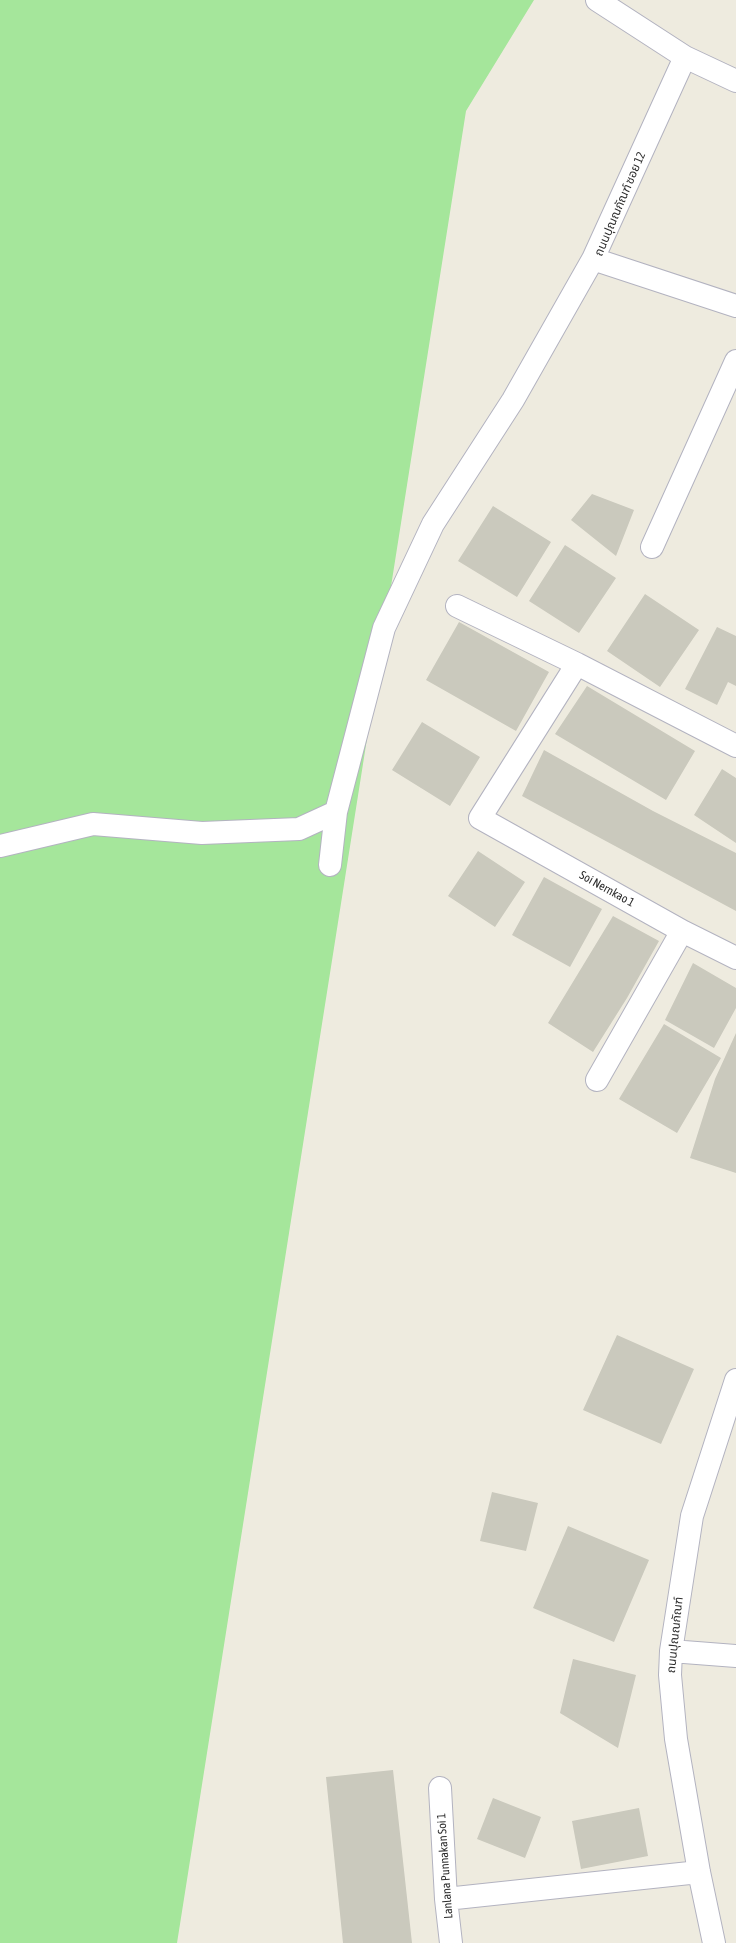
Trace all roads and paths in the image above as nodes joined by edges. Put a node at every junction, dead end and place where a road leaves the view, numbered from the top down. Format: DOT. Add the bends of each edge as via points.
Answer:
graph roads {
  1 [pos="597,0"];
  2 [pos="685,57"];
  3 [pos="736,81"];
  4 [pos="593,258"];
  5 [pos="736,306"];
  6 [pos="736,361"];
  7 [pos="652,547"];
  8 [pos="457,606"];
  9 [pos="577,664"];
  10 [pos="736,746"];
  11 [pos="336,812"];
  12 [pos="0,846"];
  13 [pos="330,865"];
  14 [pos="682,931"];
  15 [pos="736,958"];
  16 [pos="597,1080"];
  17 [pos="736,1380"];
  18 [pos="671,1651"];
  19 [pos="736,1656"];
  20 [pos="440,1788"];
  21 [pos="699,1872"];
  22 [pos="446,1899"];
  23 [pos="451,1943"];
  24 [pos="714,1943"];
  1 -- 2 [label="street"];
  2 -- 3 [label="street"];
  2 -- 4 [label="street, ถนนปุณณกัณฑ์ ซอย 12"];
  4 -- 5 [label="street, ถนนปุณณกัณฑ์ ซอย 12"];
  4 -- 11 [label="street" via="513,400 433,524 384,628"];
  6 -- 7 [label="street"];
  8 -- 9 [label="street"];
  9 -- 10 [label="street"];
  9 -- 14 [label="street, Soi Nernkao 1" via="480,818"];
  11 -- 12 [label="street" via="299,829 202,833 93,824"];
  11 -- 13 [label="street"];
  14 -- 15 [label="street, Soi Nernkao 1"];
  14 -- 16 [label="street"];
  17 -- 18 [label="street, ถนนปุณณกัณฑ์" via="692,1516"];
  18 -- 19 [label="street"];
  18 -- 21 [label="street, ถนนปุณณกัณฑ์" via="671,1696 676,1739"];
  20 -- 22 [label="street, Lanlana Punnakan Soi 1"];
  21 -- 22 [label="street"];
  21 -- 24 [label="street, ถนนปุณณกัณฑ์"];
  22 -- 23 [label="street, Lanlana Punnakan Soi 1"];
}
